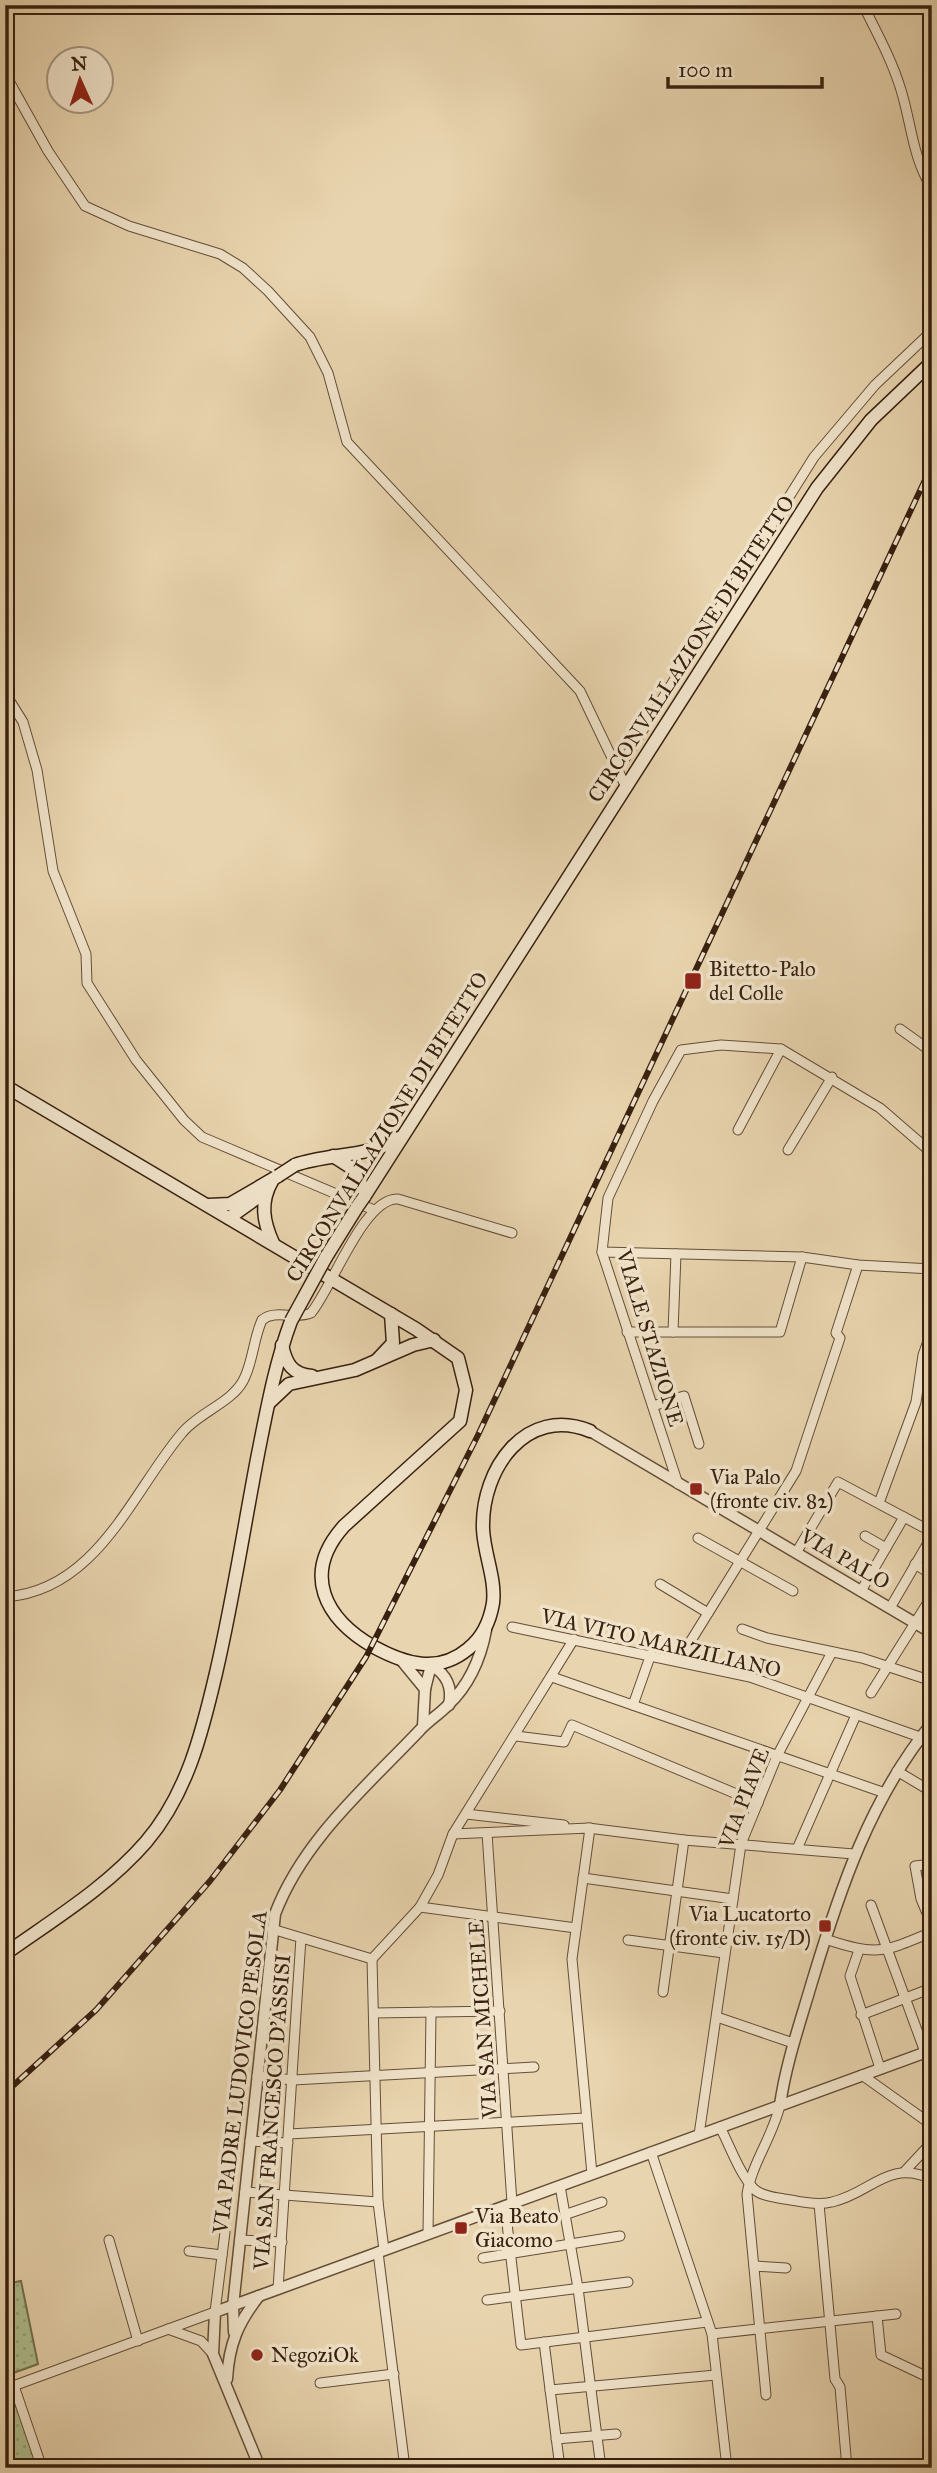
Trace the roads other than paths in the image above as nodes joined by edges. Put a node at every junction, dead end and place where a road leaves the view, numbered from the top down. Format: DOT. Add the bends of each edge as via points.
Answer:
graph roads {
  1 [pos="863,5"];
  2 [pos="5,74"];
  3 [pos="932,189"];
  4 [pos="932,331"];
  5 [pos="932,362"];
  6 [pos="5,693"];
  7 [pos="619,768"];
  8 [pos="626,787"];
  9 [pos="900,1028"];
  10 [pos="781,1049"];
  11 [pos="932,1052"];
  12 [pos="832,1077"];
  13 [pos="5,1086"];
  14 [pos="738,1130"];
  15 [pos="403,1136"];
  16 [pos="788,1150"];
  17 [pos="932,1153"];
  18 [pos="333,1156"];
  19 [pos="276,1177"];
  20 [pos="265,1192"];
  21 [pos="361,1202"];
  22 [pos="230,1204"];
  23 [pos="208,1205"];
  24 [pos="374,1210"];
  25 [pos="229,1218"];
  26 [pos="512,1233"];
  27 [pos="273,1243"];
  28 [pos="603,1252"];
  29 [pos="676,1254"];
  30 [pos="802,1257"];
  31 [pos="858,1265"];
  32 [pos="932,1269"];
  33 [pos="332,1279"];
  34 [pos="391,1314"];
  35 [pos="416,1329"];
  36 [pos="932,1330"];
  37 [pos="627,1332"];
  38 [pos="673,1332"];
  39 [pos="434,1340"];
  40 [pos="393,1343"];
  41 [pos="282,1345"];
  42 [pos="413,1345"];
  43 [pos="373,1364"];
  44 [pos="316,1377"];
  45 [pos="268,1405"];
  46 [pos="653,1406"];
  47 [pos="590,1432"];
  48 [pos="699,1444"];
  49 [pos="678,1484"];
  50 [pos="879,1503"];
  51 [pos="904,1517"];
  52 [pos="760,1531"];
  53 [pos="932,1534"];
  54 [pos="865,1536"];
  55 [pos="698,1538"];
  56 [pos="886,1548"];
  57 [pos="796,1552"];
  58 [pos="741,1561"];
  59 [pos="915,1564"];
  60 [pos="932,1575"];
  61 [pos="660,1584"];
  62 [pos="793,1591"];
  63 [pos="861,1591"];
  64 [pos="932,1596"];
  65 [pos="5,1597"];
  66 [pos="890,1608"];
  67 [pos="708,1613"];
  68 [pos="488,1623"];
  69 [pos="915,1623"];
  70 [pos="512,1627"];
  71 [pos="742,1629"];
  72 [pos="932,1633"];
  73 [pos="574,1639"];
  74 [pos="832,1652"];
  75 [pos="651,1654"];
  76 [pos="679,1660"];
  77 [pos="401,1661"];
  78 [pos="431,1665"];
  79 [pos="888,1666"];
  80 [pos="552,1677"];
  81 [pos="932,1681"];
  82 [pos="425,1689"];
  83 [pos="871,1693"];
  84 [pos="806,1697"];
  85 [pos="449,1705"];
  86 [pos="633,1705"];
  87 [pos="856,1715"];
  88 [pos="932,1723"];
  89 [pos="423,1726"];
  90 [pos="516,1736"];
  91 [pos="920,1737"];
  92 [pos="777,1756"];
  93 [pos="897,1771"];
  94 [pos="831,1774"];
  95 [pos="932,1792"];
  96 [pos="884,1793"];
  97 [pos="758,1803"];
  98 [pos="466,1814"];
  99 [pos="590,1828"];
  100 [pos="487,1833"];
  101 [pos="453,1835"];
  102 [pos="684,1840"];
  103 [pos="741,1844"];
  104 [pos="797,1849"];
  105 [pos="854,1854"];
  106 [pos="932,1864"];
  107 [pos="583,1878"];
  108 [pos="677,1891"];
  109 [pos="733,1899"];
  110 [pos="871,1905"];
  111 [pos="420,1907"];
  112 [pos="494,1918"];
  113 [pos="932,1925"];
  114 [pos="576,1928"];
  115 [pos="272,1929"];
  116 [pos="932,1932"];
  117 [pos="301,1938"];
  118 [pos="825,1939"];
  119 [pos="628,1940"];
  120 [pos="670,1945"];
  121 [pos="859,1950"];
  122 [pos="888,1951"];
  123 [pos="724,1953"];
  124 [pos="5,1954"];
  125 [pos="372,1959"];
  126 [pos="932,1988"];
  127 [pos="663,1992"];
  128 [pos="904,1998"];
  129 [pos="499,2011"];
  130 [pos="431,2012"];
  131 [pos="374,2013"];
  132 [pos="861,2015"];
  133 [pos="717,2017"];
  134 [pos="793,2043"];
  135 [pos="929,2051"];
  136 [pos="534,2067"];
  137 [pos="880,2068"];
  138 [pos="504,2069"];
  139 [pos="431,2074"];
  140 [pos="862,2075"];
  141 [pos="257,2076"];
  142 [pos="375,2076"];
  143 [pos="293,2080"];
  144 [pos="780,2105"];
  145 [pos="585,2118"];
  146 [pos="508,2123"];
  147 [pos="932,2125"];
  148 [pos="720,2127"];
  149 [pos="430,2128"];
  150 [pos="376,2131"];
  151 [pos="699,2135"];
  152 [pos="288,2138"];
  153 [pos="250,2141"];
  154 [pos="932,2142"];
  155 [pos="651,2152"];
  156 [pos="905,2171"];
  157 [pos="592,2174"];
  158 [pos="932,2179"];
  159 [pos="749,2182"];
  160 [pos="560,2186"];
  161 [pos="245,2192"];
  162 [pos="285,2195"];
  163 [pos="378,2202"];
  164 [pos="602,2202"];
  165 [pos="819,2204"];
  166 [pos="508,2205"];
  167 [pos="567,2214"];
  168 [pos="225,2232"];
  169 [pos="428,2234"];
  170 [pos="620,2236"];
  171 [pos="109,2240"];
  172 [pos="240,2240"];
  173 [pos="282,2242"];
  174 [pos="571,2243"];
  175 [pos="189,2251"];
  176 [pos="381,2251"];
  177 [pos="510,2252"];
  178 [pos="222,2255"];
  179 [pos="483,2258"];
  180 [pos="754,2266"];
  181 [pos="786,2268"];
  182 [pos="628,2282"];
  183 [pos="578,2288"];
  184 [pos="278,2289"];
  185 [pos="259,2296"];
  186 [pos="516,2296"];
  187 [pos="487,2300"];
  188 [pos="233,2306"];
  189 [pos="215,2312"];
  190 [pos="896,2314"];
  191 [pos="877,2316"];
  192 [pos="707,2322"];
  193 [pos="830,2322"];
  194 [pos="168,2329"];
  195 [pos="760,2329"];
  196 [pos="234,2332"];
  197 [pos="712,2334"];
  198 [pos="585,2337"];
  199 [pos="138,2340"];
  200 [pos="544,2342"];
  201 [pos="213,2354"];
  202 [pos="394,2374"];
  203 [pos="716,2375"];
  204 [pos="932,2379"];
  205 [pos="227,2383"];
  206 [pos="320,2383"];
  207 [pos="591,2386"];
  208 [pos="8,2390"];
  209 [pos="550,2390"];
  210 [pos="766,2395"];
  211 [pos="616,2434"];
  212 [pos="597,2435"];
  213 [pos="556,2439"];
  214 [pos="42,2468"];
  215 [pos="260,2468"];
  216 [pos="405,2468"];
  217 [pos="560,2468"];
  218 [pos="601,2468"];
  219 [pos="727,2468"];
  220 [pos="847,2468"];
  1 -- 3 [label="street" via="887,51 910,124 916,161"];
  2 -- 7 [label="street" via="85,206 129,226 220,254 268,291 310,337 328,373 347,442 562,668 580,691"];
  4 -- 7 [label="street" via="875,385 814,457"];
  5 -- 8 [label="main road, CIRCONVALLAZIONE DI BITETTO" via="871,420 828,472"];
  6 -- 24 [label="street" via="23,722 37,770 53,871 86,954 87,983 136,1060 202,1137"];
  7 -- 8 [label="street"];
  8 -- 15 [label="main road, CIRCONVALLAZIONE DI BITETTO"];
  9 -- 11 [label="street"];
  10 -- 12 [label="street"];
  10 -- 14 [label="street"];
  10 -- 28 [label="street, VIALE STAZIONE" via="721,1045 681,1049 608,1198"];
  12 -- 16 [label="street"];
  12 -- 17 [label="street" via="880,1108"];
  13 -- 23 [label="main road"];
  15 -- 18 [label="main road" via="377,1149"];
  15 -- 21 [label="main road, CIRCONVALLAZIONE DI BITETTO"];
  18 -- 19 [label="main road, bridge" via="295,1165"];
  18 -- 21 [label="main road" via="358,1172"];
  19 -- 20 [label="main road"];
  19 -- 22 [label="main road"];
  20 -- 25 [label="main road"];
  20 -- 27 [label="main road" via="264,1215"];
  21 -- 41 [label="main road, CIRCONVALLAZIONE DI BITETTO, bridge" via="326,1257"];
  22 -- 23 [label="main road"];
  22 -- 25 [label="main road"];
  23 -- 25 [label="main road"];
  24 -- 26 [label="street" via="384,1201 398,1199"];
  24 -- 33 [label="street"];
  25 -- 27 [label="main road"];
  27 -- 33 [label="main road"];
  28 -- 29 [label="street"];
  28 -- 37 [label="street, VIALE STAZIONE"];
  29 -- 30 [label="street"];
  29 -- 38 [label="street"];
  30 -- 31 [label="street"];
  30 -- 38 [label="street" via="779,1332"];
  31 -- 32 [label="street"];
  31 -- 52 [label="street" via="808,1440 796,1471"];
  33 -- 34 [label="main road"];
  33 -- 65 [label="street" via="311,1313 302,1317 274,1315 262,1321 243,1382 181,1434 118,1525 81,1566 53,1582"];
  34 -- 35 [label="main road"];
  34 -- 40 [label="main road"];
  35 -- 39 [label="main road"];
  35 -- 40 [label="main road"];
  35 -- 42 [label="main road"];
  36 -- 50 [label="street" via="916,1402"];
  37 -- 38 [label="street"];
  37 -- 46 [label="street, VIALE STAZIONE"];
  39 -- 42 [label="main road"];
  39 -- 77 [label="main road" via="449,1349 463,1368 466,1401 460,1421 340,1532 328,1548 322,1572 325,1597 336,1618 355,1636"];
  40 -- 43 [label="main road"];
  41 -- 44 [label="main road" via="290,1367"];
  41 -- 45 [label="main road, CIRCONVALLAZIONE DI BITETTO"];
  42 -- 43 [label="main road"];
  43 -- 44 [label="main road"];
  44 -- 45 [label="main road" via="289,1384"];
  45 -- 124 [label="main road, CIRCONVALLAZIONE DI BITETTO" via="222,1647 183,1783 147,1841 121,1868"];
  46 -- 48 [label="street" via="684,1396"];
  46 -- 49 [label="street, VIALE STAZIONE"];
  47 -- 49 [label="street, VIA PALO"];
  47 -- 68 [label="main road, VIA PALO" via="563,1423 532,1430 518,1440 497,1469 484,1510 493,1601"];
  49 -- 52 [label="street, VIA PALO"];
  50 -- 51 [label="street"];
  50 -- 57 [label="street" via="838,1482"];
  51 -- 53 [label="street"];
  51 -- 56 [label="street"];
  52 -- 57 [label="street, VIA PALO"];
  52 -- 58 [label="street"];
  53 -- 59 [label="street"];
  54 -- 56 [label="street"];
  55 -- 58 [label="street"];
  56 -- 63 [label="street"];
  57 -- 63 [label="street, VIA PALO"];
  58 -- 62 [label="street"];
  58 -- 67 [label="street"];
  59 -- 60 [label="street"];
  59 -- 66 [label="street"];
  61 -- 67 [label="street"];
  63 -- 66 [label="street, VIA PALO"];
  64 -- 69 [label="street"];
  66 -- 69 [label="street, VIA PALO"];
  67 -- 76 [label="street"];
  68 -- 78 [label="main road" via="468,1650"];
  68 -- 85 [label="street, VIA PADRE LUDOVICO PESOLA" via="475,1667"];
  69 -- 72 [label="street, VIA PALO"];
  69 -- 79 [label="street"];
  70 -- 73 [label="street, VIA VITO MARZILIANO"];
  71 -- 74 [label="street"];
  73 -- 75 [label="street, VIA VITO MARZILIANO"];
  73 -- 80 [label="street"];
  74 -- 79 [label="street"];
  74 -- 84 [label="street, VIA PIAVE"];
  75 -- 76 [label="street, VIA VITO MARZILIANO"];
  75 -- 86 [label="street"];
  76 -- 84 [label="street, VIA VITO MARZILIANO" via="750,1677"];
  77 -- 78 [label="main road"];
  77 -- 82 [label="street"];
  78 -- 82 [label="street"];
  78 -- 85 [label="street" via="443,1672 449,1684"];
  79 -- 81 [label="street"];
  79 -- 83 [label="street"];
  80 -- 86 [label="street"];
  80 -- 90 [label="street"];
  82 -- 89 [label="street"];
  84 -- 87 [label="street, VIA VITO MARZILIANO"];
  84 -- 92 [label="street, VIA PIAVE"];
  85 -- 89 [label="street, VIA PADRE LUDOVICO PESOLA"];
  86 -- 92 [label="street"];
  87 -- 91 [label="street, VIA VITO MARZILIANO"];
  87 -- 94 [label="street"];
  88 -- 91 [label="street"];
  89 -- 115 [label="street, VIA PADRE LUDOVICO PESOLA" via="305,1855 280,1902"];
  90 -- 97 [label="street" via="564,1742 572,1725"];
  90 -- 98 [label="street"];
  91 -- 93 [label="street"];
  92 -- 94 [label="street"];
  92 -- 97 [label="street, VIA PIAVE"];
  93 -- 95 [label="street"];
  93 -- 96 [label="street"];
  94 -- 96 [label="street"];
  94 -- 104 [label="street"];
  96 -- 105 [label="street"];
  97 -- 103 [label="street, VIA PIAVE"];
  98 -- 99 [label="street"];
  98 -- 101 [label="street"];
  99 -- 100 [label="street"];
  99 -- 102 [label="street"];
  99 -- 107 [label="street"];
  100 -- 101 [label="street"];
  100 -- 112 [label="street, VIA SAN MICHELE"];
  101 -- 111 [label="street"];
  102 -- 103 [label="street"];
  102 -- 108 [label="street"];
  103 -- 104 [label="street"];
  103 -- 109 [label="street, VIA PIAVE"];
  104 -- 105 [label="street"];
  105 -- 118 [label="street"];
  106 -- 113 [label="street" via="915,1866"];
  107 -- 108 [label="street"];
  107 -- 114 [label="street"];
  108 -- 109 [label="street"];
  108 -- 120 [label="street"];
  109 -- 123 [label="street, VIA PIAVE"];
  110 -- 122 [label="street"];
  111 -- 112 [label="street"];
  111 -- 125 [label="street"];
  112 -- 114 [label="street"];
  112 -- 129 [label="street, VIA SAN MICHELE"];
  114 -- 145 [label="street" via="572,1959"];
  115 -- 117 [label="street"];
  115 -- 141 [label="street, VIA PADRE LUDOVICO PESOLA"];
  116 -- 122 [label="street"];
  117 -- 125 [label="street"];
  117 -- 143 [label="street, VIA SAN FRANCESCO D'ASSISI"];
  118 -- 121 [label="street"];
  118 -- 134 [label="street"];
  119 -- 120 [label="street"];
  120 -- 123 [label="street"];
  120 -- 127 [label="street"];
  121 -- 122 [label="street"];
  121 -- 132 [label="street" via="850,1971"];
  122 -- 128 [label="street"];
  123 -- 133 [label="street, VIA PIAVE"];
  125 -- 131 [label="street"];
  126 -- 128 [label="street"];
  128 -- 132 [label="street"];
  128 -- 135 [label="street"];
  129 -- 130 [label="street"];
  129 -- 138 [label="street, VIA SAN MICHELE"];
  130 -- 131 [label="street"];
  130 -- 139 [label="street"];
  131 -- 142 [label="street"];
  132 -- 137 [label="street"];
  133 -- 134 [label="street"];
  133 -- 151 [label="street, VIA PIAVE"];
  134 -- 144 [label="street"];
  135 -- 137 [label="street"];
  136 -- 138 [label="street"];
  137 -- 140 [label="street"];
  138 -- 139 [label="street"];
  138 -- 146 [label="street, VIA SAN MICHELE"];
  139 -- 142 [label="street"];
  139 -- 149 [label="street"];
  140 -- 144 [label="street"];
  140 -- 147 [label="street"];
  141 -- 143 [label="street"];
  141 -- 153 [label="street, VIA PADRE LUDOVICO PESOLA"];
  142 -- 143 [label="street"];
  142 -- 150 [label="street"];
  143 -- 152 [label="street, VIA SAN FRANCESCO D'ASSISI"];
  144 -- 148 [label="street"];
  144 -- 159 [label="street" via="776,2126"];
  145 -- 146 [label="street"];
  145 -- 157 [label="street"];
  146 -- 149 [label="street"];
  146 -- 166 [label="street, VIA SAN MICHELE"];
  148 -- 151 [label="street"];
  148 -- 159 [label="street"];
  149 -- 150 [label="street"];
  149 -- 169 [label="street"];
  150 -- 152 [label="street"];
  150 -- 163 [label="street"];
  151 -- 155 [label="street"];
  152 -- 153 [label="street"];
  152 -- 162 [label="street, VIA SAN FRANCESCO D'ASSISI"];
  153 -- 161 [label="street, VIA PADRE LUDOVICO PESOLA"];
  154 -- 156 [label="street"];
  155 -- 157 [label="street"];
  155 -- 192 [label="street"];
  156 -- 158 [label="street"];
  156 -- 165 [label="street" via="835,2202"];
  157 -- 160 [label="street"];
  159 -- 165 [label="street" via="757,2192 769,2196"];
  159 -- 180 [label="street"];
  160 -- 166 [label="street"];
  160 -- 167 [label="street"];
  161 -- 162 [label="street"];
  161 -- 172 [label="street, VIA PADRE LUDOVICO PESOLA"];
  162 -- 163 [label="street"];
  162 -- 173 [label="street, VIA SAN FRANCESCO D'ASSISI"];
  163 -- 176 [label="street"];
  164 -- 167 [label="street"];
  165 -- 193 [label="street"];
  166 -- 169 [label="street"];
  166 -- 177 [label="street, VIA SAN MICHELE"];
  167 -- 174 [label="street"];
  168 -- 178 [label="street"];
  169 -- 176 [label="street"];
  170 -- 174 [label="street"];
  171 -- 199 [label="street"];
  172 -- 173 [label="street"];
  172 -- 188 [label="street, VIA PADRE LUDOVICO PESOLA"];
  173 -- 184 [label="street, VIA SAN FRANCESCO D'ASSISI"];
  174 -- 177 [label="street"];
  174 -- 183 [label="street"];
  175 -- 178 [label="street"];
  176 -- 184 [label="street"];
  176 -- 202 [label="street"];
  177 -- 179 [label="street"];
  177 -- 186 [label="street, VIA SAN MICHELE"];
  178 -- 189 [label="street"];
  180 -- 181 [label="street"];
  180 -- 195 [label="street"];
  182 -- 183 [label="street"];
  183 -- 186 [label="street"];
  183 -- 198 [label="street"];
  184 -- 185 [label="street"];
  185 -- 188 [label="street"];
  185 -- 196 [label="street"];
  186 -- 187 [label="street"];
  186 -- 200 [label="street, VIA SAN MICHELE" via="521,2346"];
  188 -- 189 [label="street"];
  188 -- 196 [label="street, VIA PADRE LUDOVICO PESOLA"];
  189 -- 194 [label="street"];
  189 -- 201 [label="street"];
  190 -- 191 [label="street"];
  191 -- 193 [label="street"];
  191 -- 204 [label="street" via="881,2355"];
  192 -- 197 [label="street"];
  192 -- 198 [label="street"];
  193 -- 195 [label="street"];
  193 -- 220 [label="street"];
  194 -- 199 [label="street"];
  194 -- 201 [label="street" via="201,2341"];
  195 -- 197 [label="street"];
  195 -- 210 [label="street"];
  196 -- 205 [label="street"];
  197 -- 203 [label="street"];
  198 -- 200 [label="street"];
  198 -- 207 [label="street"];
  199 -- 208 [label="street"];
  200 -- 209 [label="street"];
  201 -- 205 [label="street"];
  202 -- 206 [label="street"];
  202 -- 216 [label="street"];
  203 -- 207 [label="street"];
  203 -- 219 [label="street"];
  205 -- 215 [label="street"];
  207 -- 209 [label="street"];
  207 -- 212 [label="street"];
  208 -- 214 [label="street"];
  209 -- 213 [label="street"];
  211 -- 212 [label="street"];
  212 -- 213 [label="street"];
  212 -- 218 [label="street"];
  213 -- 217 [label="street"];
}
